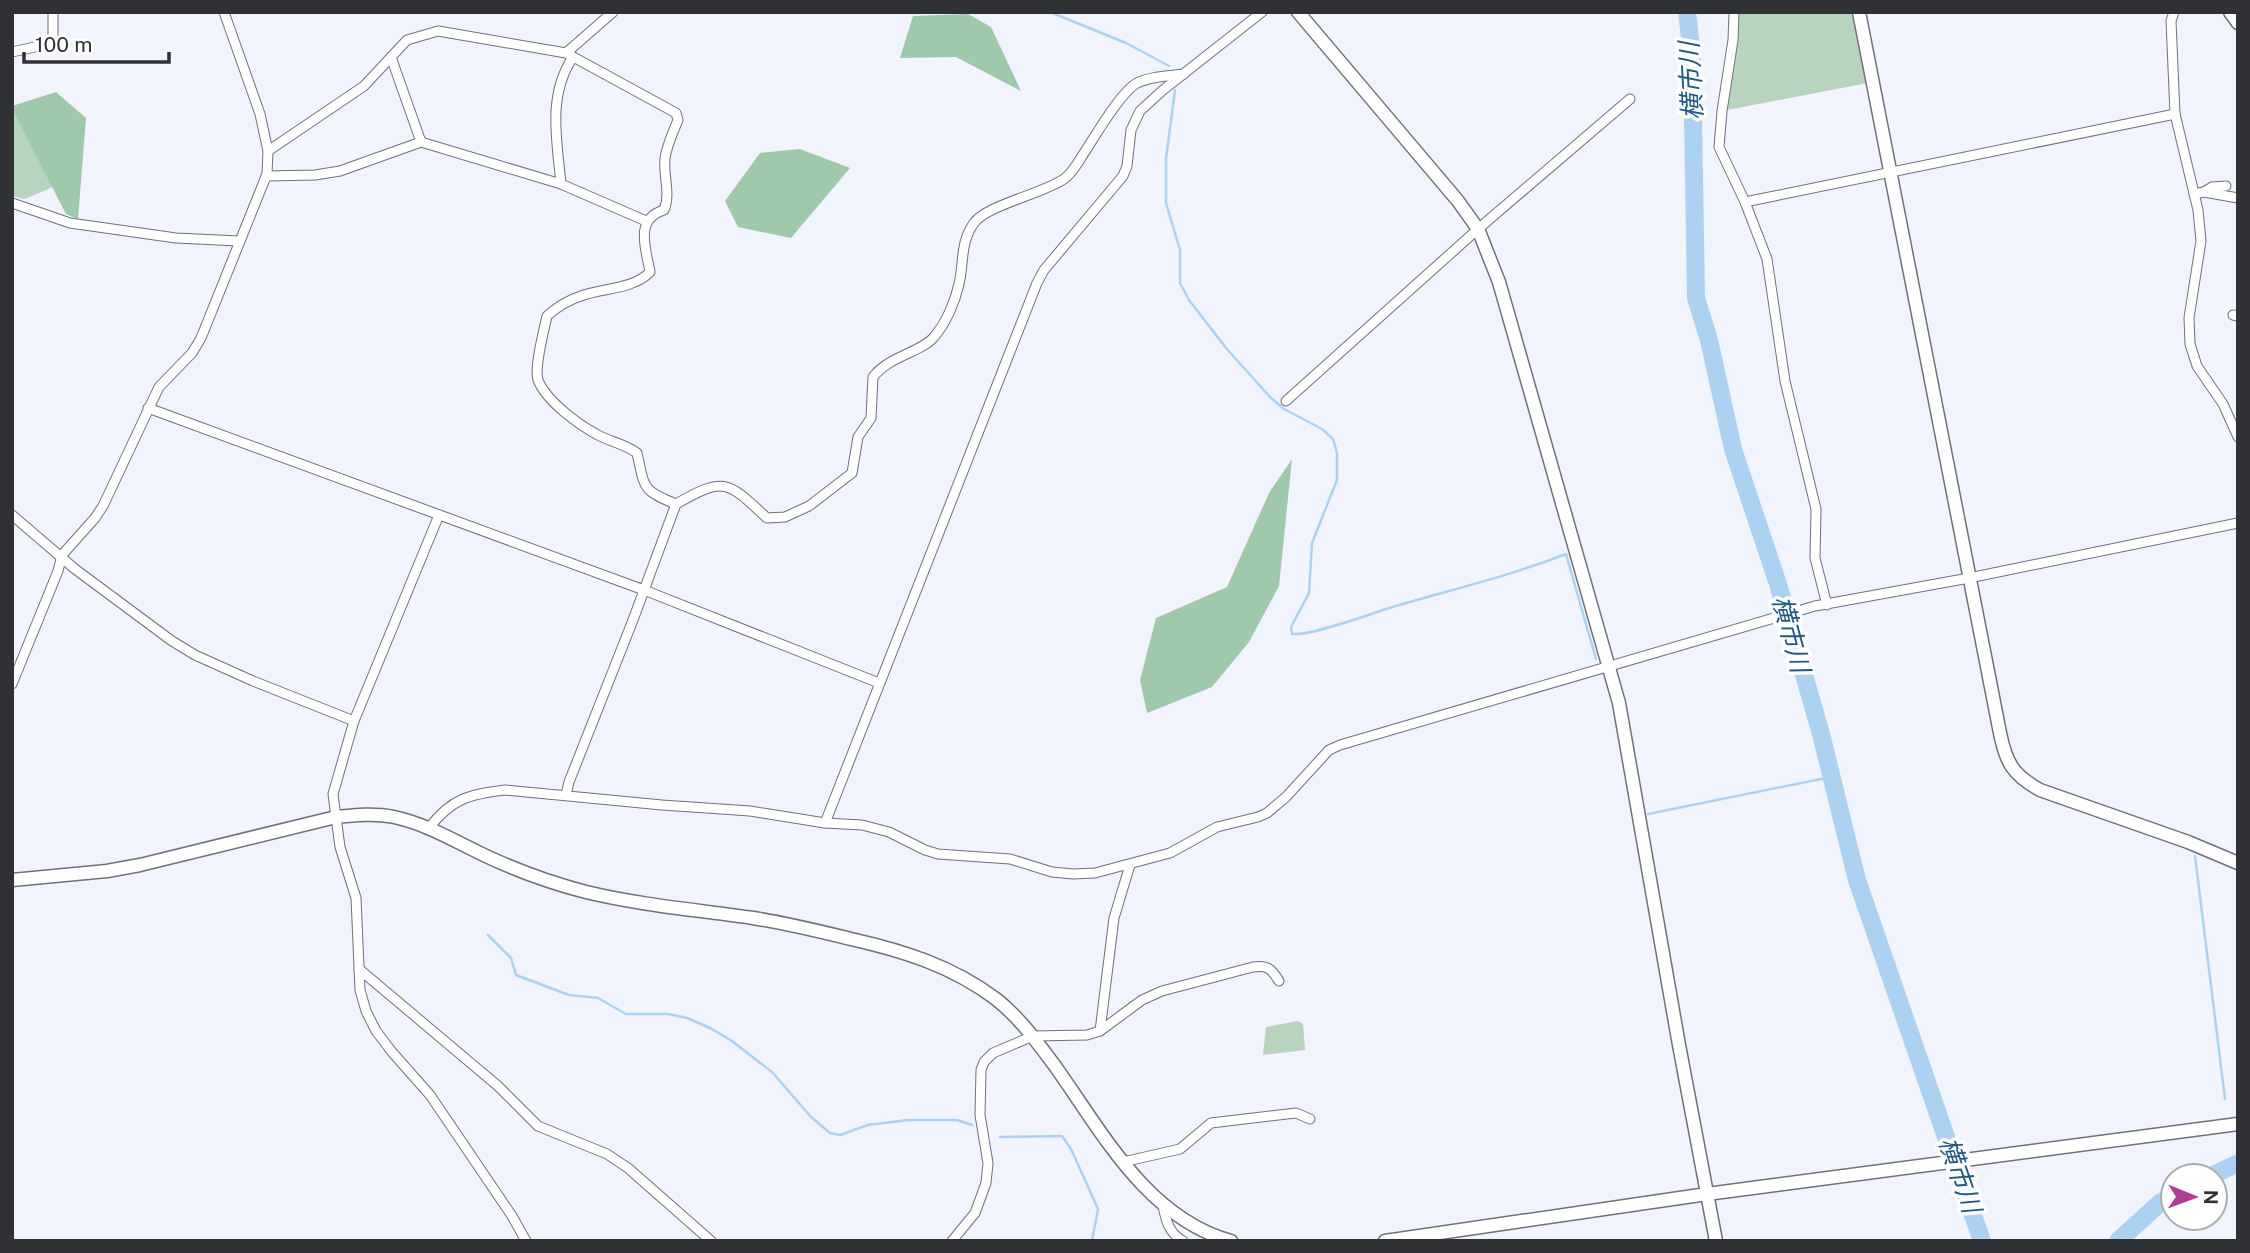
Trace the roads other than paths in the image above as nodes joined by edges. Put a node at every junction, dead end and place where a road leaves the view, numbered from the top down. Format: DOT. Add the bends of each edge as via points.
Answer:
graph roads {
  1 [pos="53,12"];
  2 [pos="224,12"];
  3 [pos="613,12"];
  4 [pos="1262,12"];
  5 [pos="1298,12"];
  6 [pos="1734,12"];
  7 [pos="1859,12"];
  8 [pos="2174,12"];
  9 [pos="2230,12"];
  10 [pos="2238,23"];
  11 [pos="12,52"];
  12 [pos="569,55"];
  13 [pos="391,57"];
  14 [pos="1184,74"];
  15 [pos="1630,99"];
  16 [pos="2175,114"];
  17 [pos="421,142"];
  18 [pos="268,150"];
  19 [pos="1890,172"];
  20 [pos="266,176"];
  21 [pos="561,184"];
  22 [pos="2226,186"];
  23 [pos="2199,193"];
  24 [pos="2238,198"];
  25 [pos="1745,202"];
  26 [pos="12,203"];
  27 [pos="646,221"];
  28 [pos="1478,229"];
  29 [pos="239,241"];
  30 [pos="1286,401"];
  31 [pos="148,408"];
  32 [pos="2238,437"];
  33 [pos="676,504"];
  34 [pos="12,515"];
  35 [pos="439,515"];
  36 [pos="2238,523"];
  37 [pos="61,557"];
  38 [pos="1969,578"];
  39 [pos="644,590"];
  40 [pos="1827,605"];
  41 [pos="1608,666"];
  42 [pos="879,683"];
  43 [pos="12,684"];
  44 [pos="354,721"];
  45 [pos="566,794"];
  46 [pos="336,817"];
  47 [pos="825,823"];
  48 [pos="429,828"];
  49 [pos="2238,863"];
  50 [pos="1130,865"];
  51 [pos="12,880"];
  52 [pos="359,969"];
  53 [pos="1279,981"];
  54 [pos="1100,1031"];
  55 [pos="1033,1036"];
  56 [pos="1310,1119"];
  57 [pos="2238,1124"];
  58 [pos="1123,1162"];
  59 [pos="1707,1194"];
  60 [pos="1163,1206"];
  61 [pos="526,1241"];
  62 [pos="711,1241"];
  63 [pos="952,1241"];
  64 [pos="1184,1241"];
  65 [pos="1231,1241"];
  66 [pos="1385,1241"];
  67 [pos="1716,1241"];
  1 -- 11 [label="street" via="53,43"];
  2 -- 18 [label="street"];
  3 -- 12 [label="street"];
  4 -- 14 [label="street"];
  5 -- 28 [label="street"];
  6 -- 25 [label="street" via="1719,147"];
  7 -- 19 [label="street"];
  8 -- 16 [label="street"];
  9 -- 10 [label="street"];
  12 -- 13 [label="street" via="438,32 407,40"];
  12 -- 21 [label="street" via="555,112"];
  12 -- 27 [label="street" via="678,116 665,159 666,206"];
  13 -- 17 [label="street"];
  13 -- 18 [label="street" via="364,86"];
  14 -- 33 [label="street" via="1136,84 1067,177 976,220 964,239 959,285 937,334 873,377 871,418 858,437 852,473 809,506 785,517 767,518 736,489 725,485 706,488"];
  14 -- 42 [label="street" via="1140,111 1131,130 1123,176 1037,283"];
  15 -- 28 [label="street"];
  16 -- 19 [label="street"];
  16 -- 23 [label="street"];
  17 -- 20 [label="street" via="340,171"];
  17 -- 21 [label="street"];
  18 -- 20 [label="street"];
  19 -- 25 [label="street"];
  19 -- 38 [label="street"];
  20 -- 29 [label="street"];
  21 -- 27 [label="street"];
  22 -- 23 [label="street"];
  23 -- 24 [label="street"];
  23 -- 32 [label="street" via="2201,241 2189,318 2190,344 2197,366 2223,404"];
  25 -- 40 [label="street" via="1767,259 1785,381 1816,509 1815,558"];
  26 -- 29 [label="street" via="82,225"];
  27 -- 33 [label="street" via="650,272 643,280 579,296 547,316 538,376 548,396 575,421 637,453 645,486 653,495"];
  28 -- 30 [label="street"];
  28 -- 41 [label="street" via="1499,282"];
  29 -- 31 [label="street" via="201,338 159,387"];
  31 -- 35 [label="street"];
  31 -- 37 [label="street" via="103,506"];
  33 -- 39 [label="street"];
  34 -- 37 [label="street"];
  35 -- 39 [label="street"];
  35 -- 44 [label="street"];
  36 -- 38 [label="street"];
  37 -- 43 [label="street"];
  37 -- 44 [label="street" via="195,655"];
  38 -- 40 [label="street"];
  38 -- 49 [label="street" via="2003,750 2015,773 2040,790"];
  39 -- 42 [label="street"];
  39 -- 45 [label="street"];
  40 -- 41 [label="street"];
  41 -- 50 [label="street" via="1340,745 1329,750 1267,813 1217,827 1170,853"];
  41 -- 59 [label="street" via="1639,808"];
  42 -- 47 [label="street"];
  44 -- 46 [label="street" via="333,794"];
  45 -- 47 [label="street" via="750,811"];
  45 -- 48 [label="street" via="482,793 454,803"];
  46 -- 48 [label="street" via="392,816"];
  46 -- 51 [label="street" via="140,865"];
  46 -- 52 [label="street" via="356,898"];
  47 -- 50 [label="street" via="878,828 938,854 1010,859 1052,872 1095,873"];
  48 -- 55 [label="street" via="533,876 587,892 793,925 909,953 967,979 997,1000"];
  50 -- 54 [label="street" via="1114,918"];
  52 -- 61 [label="street" via="359,990 376,1031 430,1095"];
  52 -- 62 [label="street" via="538,1126 607,1154"];
  53 -- 54 [label="street" via="1264,965 1186,984 1142,1000"];
  54 -- 55 [label="street"];
  55 -- 58 [label="street"];
  55 -- 63 [label="street" via="993,1053 984,1062 980,1115 988,1163 986,1183 975,1213"];
  56 -- 58 [label="street" via="1296,1113 1211,1123 1180,1149"];
  57 -- 59 [label="street"];
  58 -- 60 [label="street"];
  59 -- 66 [label="street"];
  59 -- 67 [label="street"];
  60 -- 64 [label="street" via="1166,1223"];
  60 -- 65 [label="street" via="1196,1228"];
}
